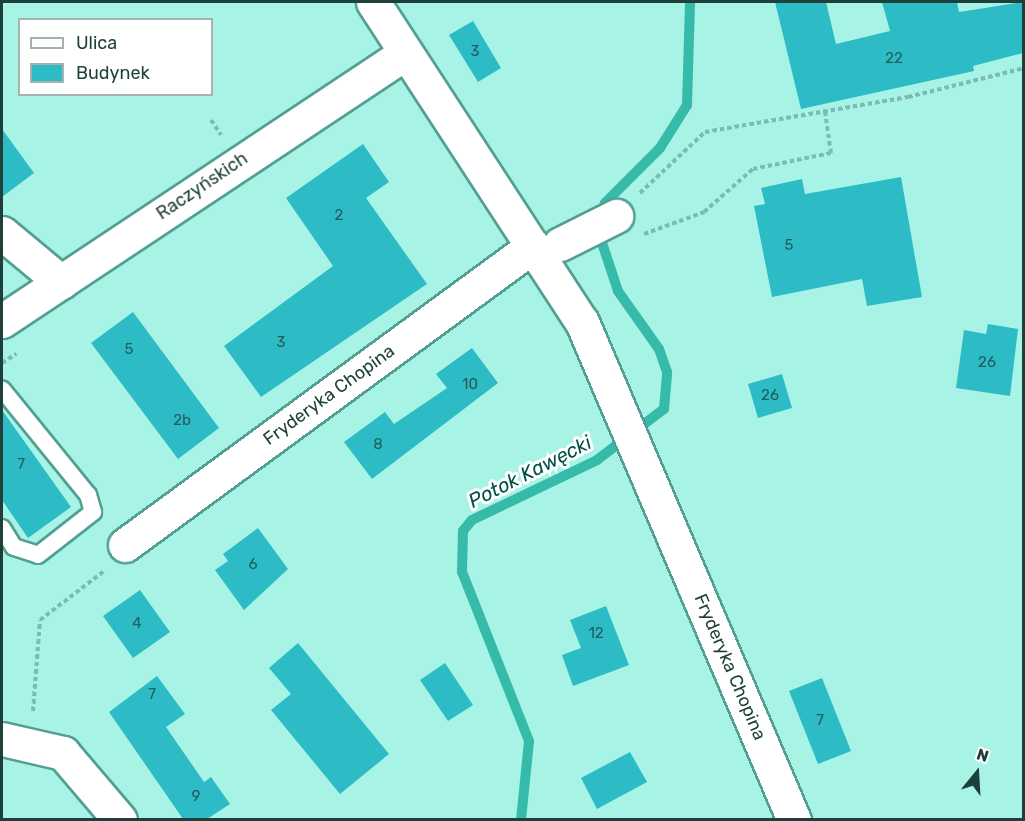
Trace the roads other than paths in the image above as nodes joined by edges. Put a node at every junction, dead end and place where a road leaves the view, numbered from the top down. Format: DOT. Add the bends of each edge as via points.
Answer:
graph roads {
  1 [pos="373,2"];
  2 [pos="404,54"];
  3 [pos="625,228"];
  4 [pos="2,233"];
  5 [pos="556,242"];
  6 [pos="62,282"];
  7 [pos="2,321"];
  8 [pos="2,388"];
  9 [pos="2,528"];
  10 [pos="126,545"];
  11 [pos="16,741"];
  12 [pos="120,819"];
  13 [pos="794,819"];
  1 -- 2 [label="street"];
  2 -- 5 [label="street"];
  2 -- 6 [label="street, Raczyńskich"];
  3 -- 5 [label="street, Fryderyka Chopina"];
  4 -- 6 [label="street"];
  5 -- 10 [label="street, Fryderyka Chopina"];
  5 -- 13 [label="street, Fryderyka Chopina" via="582,322 625,412"];
  6 -- 7 [label="street, Raczyńskich"];
  8 -- 9 [label="lane" via="88,495 93,512 38,555 14,547"];
  11 -- 12 [label="street" via="78,764"];
}
